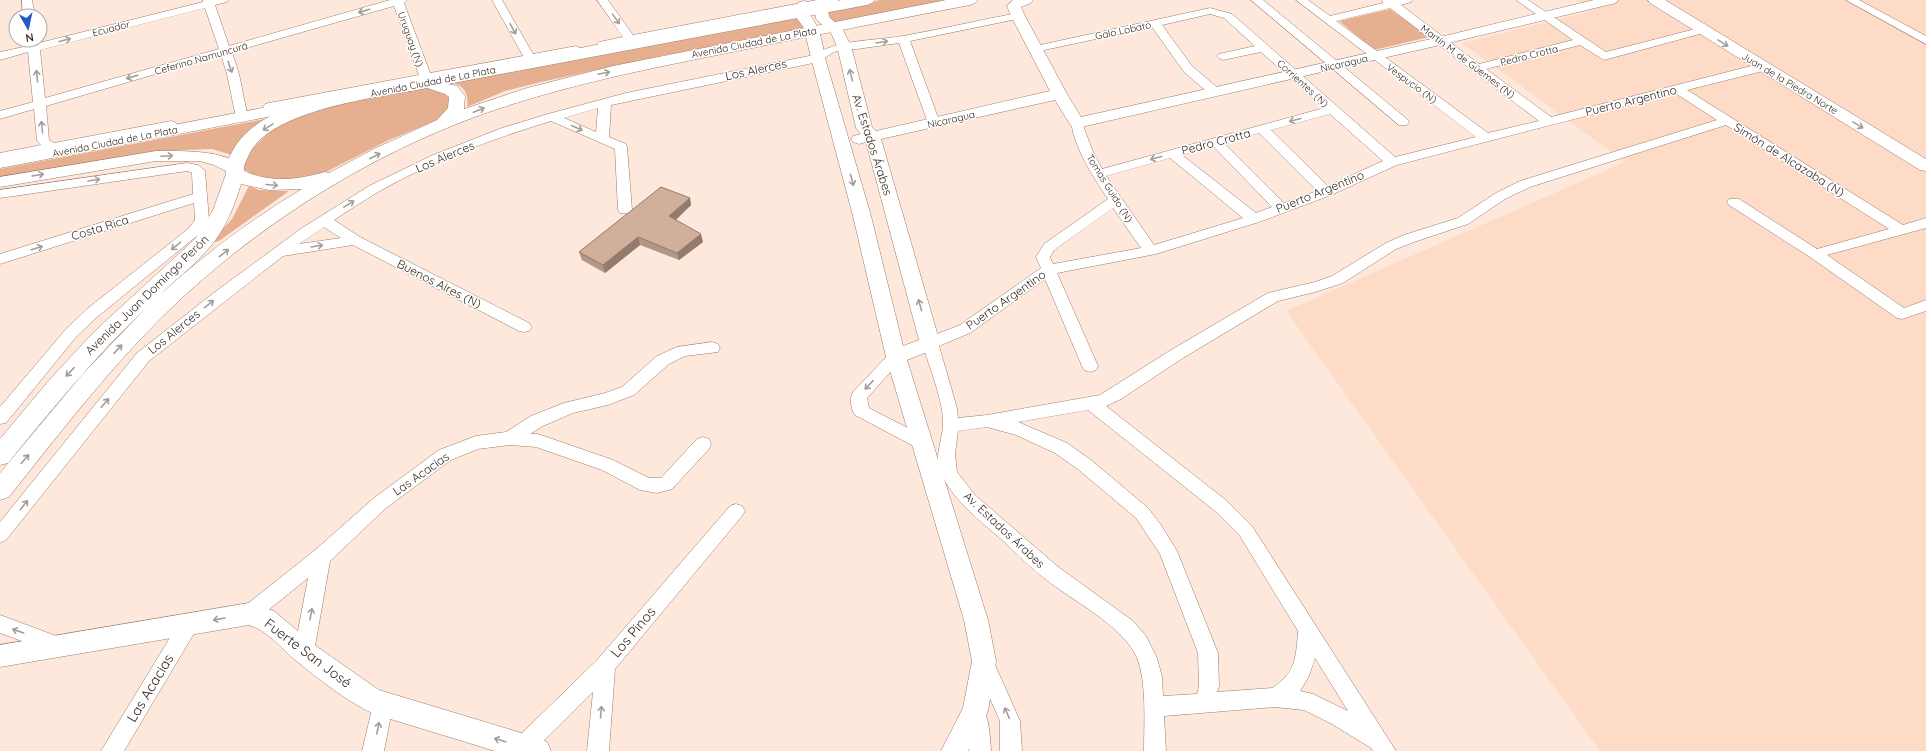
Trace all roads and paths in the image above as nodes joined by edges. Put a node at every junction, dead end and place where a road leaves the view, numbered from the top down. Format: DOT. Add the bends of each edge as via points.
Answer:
graph roads {
  1 [pos="223,0"];
  2 [pos="399,0"];
  3 [pos="497,0"];
  4 [pos="602,0"];
  5 [pos="834,0"];
  6 [pos="867,0"];
  7 [pos="970,0"];
  8 [pos="1026,0"];
  9 [pos="1256,0"];
  10 [pos="1301,0"];
  11 [pos="1407,0"];
  12 [pos="1521,0"];
  13 [pos="1610,0"];
  14 [pos="1654,0"];
  15 [pos="1851,0"];
  16 [pos="209,2"];
  17 [pos="1389,2"];
  18 [pos="801,6"];
  19 [pos="821,9"];
  20 [pos="1210,11"];
  21 [pos="1018,16"];
  22 [pos="1545,16"];
  23 [pos="1327,20"];
  24 [pos="1155,23"];
  25 [pos="1703,30"];
  26 [pos="813,33"];
  27 [pos="837,35"];
  28 [pos="903,39"];
  29 [pos="48,40"];
  30 [pos="1440,41"];
  31 [pos="1583,41"];
  32 [pos="1926,41"];
  33 [pos="623,42"];
  34 [pos="22,48"];
  35 [pos="33,48"];
  36 [pos="581,48"];
  37 [pos="1263,48"];
  38 [pos="1035,49"];
  39 [pos="224,51"];
  40 [pos="0,56"];
  41 [pos="1223,56"];
  42 [pos="1375,56"];
  43 [pos="530,58"];
  44 [pos="818,58"];
  45 [pos="1333,65"];
  46 [pos="1763,67"];
  47 [pos="1476,68"];
  48 [pos="1293,74"];
  49 [pos="427,80"];
  50 [pos="1677,89"];
  51 [pos="1215,92"];
  52 [pos="1059,94"];
  53 [pos="323,100"];
  54 [pos="605,102"];
  55 [pos="40,104"];
  56 [pos="1333,110"];
  57 [pos="241,113"];
  58 [pos="0,115"];
  59 [pos="552,117"];
  60 [pos="1728,121"];
  61 [pos="934,122"];
  62 [pos="1403,122"];
  63 [pos="1549,122"];
  64 [pos="1077,123"];
  65 [pos="443,124"];
  66 [pos="1262,129"];
  67 [pos="872,136"];
  68 [pos="1485,137"];
  69 [pos="602,139"];
  70 [pos="842,142"];
  71 [pos="1216,142"];
  72 [pos="91,146"];
  73 [pos="51,148"];
  74 [pos="1173,154"];
  75 [pos="0,157"];
  76 [pos="1392,162"];
  77 [pos="0,163"];
  78 [pos="1926,166"];
  79 [pos="177,167"];
  80 [pos="235,171"];
  81 [pos="340,174"];
  82 [pos="1099,174"];
  83 [pos="2,185"];
  84 [pos="1326,192"];
  85 [pos="200,196"];
  86 [pos="1115,200"];
  87 [pos="1734,202"];
  88 [pos="1281,208"];
  89 [pos="625,210"];
  90 [pos="1254,218"];
  91 [pos="323,220"];
  92 [pos="1926,223"];
  93 [pos="1901,230"];
  94 [pos="355,240"];
  95 [pos="1151,251"];
  96 [pos="278,253"];
  97 [pos="1815,254"];
  98 [pos="0,259"];
  99 [pos="1048,270"];
  100 [pos="1926,305"];
  101 [pos="524,327"];
  102 [pos="930,343"];
  103 [pos="712,348"];
  104 [pos="896,357"];
  105 [pos="1090,366"];
  106 [pos="17,398"];
  107 [pos="0,403"];
  108 [pos="1091,403"];
  109 [pos="0,418"];
  110 [pos="987,421"];
  111 [pos="951,425"];
  112 [pos="510,438"];
  113 [pos="703,444"];
  114 [pos="923,444"];
  115 [pos="0,456"];
  116 [pos="0,490"];
  117 [pos="736,511"];
  118 [pos="0,535"];
  119 [pos="321,557"];
  120 [pos="249,614"];
  121 [pos="0,624"];
  122 [pos="189,624"];
  123 [pos="1308,631"];
  124 [pos="62,646"];
  125 [pos="304,652"];
  126 [pos="0,656"];
  127 [pos="984,662"];
  128 [pos="605,666"];
  129 [pos="1275,697"];
  130 [pos="1204,703"];
  131 [pos="383,705"];
  132 [pos="1153,707"];
  133 [pos="975,711"];
  134 [pos="1382,747"];
  135 [pos="530,749"];
  136 [pos="112,751"];
  137 [pos="373,751"];
  138 [pos="598,751"];
  139 [pos="954,751"];
  140 [pos="980,751"];
  141 [pos="1011,751"];
  142 [pos="1155,751"];
  1 -- 16 [label="street, Ecuador"];
  2 -- 39 [label="street, Ceferino Namuncurá, one-way"];
  2 -- 49 [label="street, Uruguay (N)"];
  3 -- 43 [label="street, one-way"];
  4 -- 33 [label="street, one-way"];
  5 -- 18 [label="street, Avenida Ciudad de La Plata"];
  6 -- 19 [label="highway, Avenida Ciudad de La Plata"];
  7 -- 27 [label="highway, Avenida Ciudad de La Plata" via="922,10"];
  8 -- 21 [label="street" via="1014,6"];
  9 -- 45 [label="street"];
  10 -- 23 [label="street, Vespucio (N)"];
  11 -- 17 [label="street"];
  12 -- 22 [label="street"];
  13 -- 22 [label="street, Nicaragua"];
  14 -- 25 [label="street, Juan de la Piedra Norte"];
  15 -- 32 [label="street"];
  29 -- 16 [label="street, Ecuador, one-way"];
  16 -- 39 [label="street"];
  17 -- 23 [label="street"];
  17 -- 30 [label="street, Martín M. de Güemes (N)"];
  18 -- 19 [label="highway, Avenida Ciudad de La Plata"];
  18 -- 26 [label="street"];
  18 -- 33 [label="highway, Avenida Ciudad de La Plata"];
  19 -- 27 [label="street, Av. Estados Árabes" via="822,20"];
  20 -- 24 [label="street, Galo Lobato"];
  20 -- 37 [label="street, Corrientes (N)" via="1228,16"];
  21 -- 28 [label="street, Los Alerces"];
  21 -- 38 [label="street, Tomas Guido (N)"];
  22 -- 30 [label="street, Nicaragua"];
  22 -- 31 [label="street"];
  23 -- 42 [label="street, Vespucio (N)"];
  24 -- 38 [label="street, Galo Lobato"];
  24 -- 51 [label="street" via="1188,69"];
  25 -- 31 [label="street" via="1604,56"];
  25 -- 46 [label="street, Juan de la Piedra Norte, one-way"];
  26 -- 27 [label="highway, Avenida Ciudad de La Plata"];
  26 -- 44 [label="street"];
  65 -- 26 [label="highway, Avenida Ciudad de La Plata, one-way" via="505,100 571,81 675,58"];
  27 -- 28 [label="street, Los Alerces, one-way" via="857,46"];
  27 -- 44 [label="street, Los Alerces" via="830,50"];
  67 -- 27 [label="street, Av. Estados Árabes, one-way" via="864,128"];
  28 -- 61 [label="street"];
  30 -- 42 [label="street, Nicaragua"];
  30 -- 47 [label="street, Martín M. de Güemes (N)"];
  31 -- 47 [label="street, Pedro Crotta"];
  33 -- 36 [label="highway"];
  33 -- 49 [label="highway, Avenida Ciudad de La Plata"];
  34 -- 40 [label="street, Ecuador"];
  55 -- 35 [label="street, one-way"];
  36 -- 43 [label="street, Avenida Ciudad de La Plata"];
  37 -- 41 [label="street"];
  37 -- 48 [label="street, Corrientes (N)"];
  38 -- 52 [label="street, Tomas Guido (N)"];
  39 -- 55 [label="street, Ceferino Namuncurá, one-way"];
  39 -- 57 [label="street, one-way" via="233,74"];
  42 -- 45 [label="street, Nicaragua"];
  42 -- 68 [label="street, Vespucio (N)"];
  43 -- 49 [label="street, Avenida Ciudad de La Plata"];
  44 -- 54 [label="street, Los Alerces"];
  44 -- 70 [label="street"];
  45 -- 48 [label="street, Nicaragua"];
  45 -- 62 [label="street"];
  46 -- 50 [label="street, Puerto Argentino"];
  46 -- 78 [label="street, Juan de la Piedra Norte, one-way"];
  47 -- 63 [label="street, Martín M. de Güemes (N)"];
  48 -- 51 [label="street, Nicaragua"];
  48 -- 56 [label="street, Corrientes (N)"];
  49 -- 53 [label="highway, Avenida Ciudad de La Plata"];
  49 -- 65 [label="highway" via="451,90 457,96 456,109"];
  50 -- 60 [label="street, Simón de Alcazaba (N)"];
  50 -- 63 [label="street, Puerto Argentino"];
  51 -- 64 [label="street, Nicaragua"];
  52 -- 61 [label="street, Nicaragua"];
  52 -- 64 [label="street, Tomas Guido (N)"];
  53 -- 57 [label="street, Avenida Ciudad de La Plata"];
  53 -- 72 [label="street, Avenida Ciudad de La Plata"];
  53 -- 80 [label="highway, Avenida Juan Domingo Perón, one-way" via="290,114 253,136 243,148"];
  54 -- 59 [label="street, Los Alerces"];
  54 -- 69 [label="street"];
  55 -- 58 [label="street, Ceferino Namuncurá"];
  73 -- 55 [label="street, one-way" via="43,141"];
  56 -- 66 [label="street, Pedro Crotta, one-way"];
  56 -- 76 [label="street, Corrientes (N)"];
  57 -- 73 [label="street, Avenida Ciudad de La Plata"];
  59 -- 69 [label="street, one-way"];
  91 -- 59 [label="street, Los Alerces, one-way" via="374,189 438,158 506,131"];
  60 -- 93 [label="street, Simón de Alcazaba (N)"];
  60 -- 108 [label="street" via="1525,184 1464,220 1397,243 1328,284 1272,297 1176,354 1115,395"];
  61 -- 67 [label="street, Nicaragua"];
  63 -- 68 [label="street, Puerto Argentino"];
  64 -- 82 [label="street, Tomas Guido (N)" via="1077,132"];
  81 -- 65 [label="highway, Avenida Ciudad de La Plata, one-way"];
  66 -- 71 [label="street, Pedro Crotta"];
  66 -- 84 [label="street"];
  67 -- 70 [label="street, Nicaragua"];
  102 -- 67 [label="street, Av. Estados Árabes, one-way"];
  68 -- 76 [label="street, Puerto Argentino"];
  69 -- 89 [label="street" via="621,147"];
  70 -- 104 [label="street, one-way"];
  71 -- 74 [label="street, Pedro Crotta"];
  71 -- 88 [label="street"];
  72 -- 73 [label="street"];
  72 -- 77 [label="street, Avenida Ciudad de La Plata"];
  73 -- 75 [label="street, Avenida Ciudad de La Plata"];
  74 -- 82 [label="street, Pedro Crotta, one-way"];
  74 -- 90 [label="street"];
  76 -- 84 [label="street, Puerto Argentino"];
  83 -- 79 [label="street, Avenida Ciudad de La Plata, one-way"];
  79 -- 85 [label="street, Avenida Juan Domingo Perón" via="193,168 198,171"];
  80 -- 81 [label="highway, one-way" via="251,182 285,186"];
  83 -- 80 [label="street, Avenida Ciudad de La Plata, one-way" via="156,156 200,156 220,161"];
  80 -- 115 [label="highway, Avenida Juan Domingo Perón, one-way" via="222,214 202,244 104,335 59,384"];
  116 -- 81 [label="highway, Avenida Juan Domingo Perón, one-way" via="100,369 145,320 190,279 241,239"];
  82 -- 86 [label="street, Tomas Guido (N)"];
  84 -- 88 [label="street, Puerto Argentino"];
  98 -- 85 [label="street, Costa Rica, one-way"];
  85 -- 106 [label="street, Avenida Juan Domingo Perón, one-way" via="202,216 199,226 92,313 71,333"];
  86 -- 95 [label="street, Tomas Guido (N)"];
  86 -- 99 [label="street" via="1049,247 1043,257"];
  87 -- 97 [label="street"];
  88 -- 90 [label="street, Puerto Argentino"];
  90 -- 95 [label="street, Puerto Argentino"];
  91 -- 94 [label="street, Buenos Aires (N)"];
  91 -- 96 [label="street, Los Alerces"];
  92 -- 93 [label="street"];
  93 -- 97 [label="street"];
  96 -- 94 [label="street, one-way"];
  94 -- 101 [label="street, Buenos Aires (N)"];
  95 -- 99 [label="street, Puerto Argentino"];
  118 -- 96 [label="street, Los Alerces, one-way" via="143,357"];
  97 -- 100 [label="street" via="1902,314"];
  99 -- 102 [label="street, Puerto Argentino" via="965,329"];
  99 -- 105 [label="street"];
  102 -- 104 [label="street, Puerto Argentino"];
  102 -- 111 [label="street, Av. Estados Árabes" via="949,408"];
  103 -- 112 [label="street" via="676,354 663,360 628,391 608,399 570,407 537,420"];
  104 -- 114 [label="street"];
  104 -- 114 [label="street, one-way" via="859,396 861,411"];
  106 -- 107 [label="street"];
  106 -- 109 [label="street, Avenida Juan Domingo Perón"];
  108 -- 110 [label="street"];
  108 -- 123 [label="street" via="1221,506 1246,531"];
  110 -- 111 [label="street"];
  110 -- 130 [label="street" via="1020,429 1061,448 1142,514 1155,530 1168,551 1208,652 1209,686"];
  111 -- 132 [label="street, Av. Estados Árabes" via="946,454 949,474 957,486 969,500 1050,572 1126,627 1139,642 1147,658 1152,677"];
  112 -- 113 [label="street, Las Acacias" via="538,441 607,465 646,486 666,484"];
  112 -- 119 [label="street, Las Acacias" via="476,443 445,455 380,503"];
  114 -- 127 [label="street" via="976,620"];
  117 -- 128 [label="street, Los Pinos"];
  119 -- 120 [label="street, Las Acacias"];
  125 -- 119 [label="street, one-way"];
  120 -- 122 [label="street, one-way"];
  120 -- 125 [label="street, Fuerte San José" via="265,619"];
  124 -- 121 [label="street, one-way"];
  122 -- 124 [label="street"];
  122 -- 136 [label="street, Las Acacias"];
  123 -- 129 [label="street" via="1307,657 1300,674 1289,690"];
  123 -- 134 [label="street"];
  124 -- 126 [label="street"];
  125 -- 131 [label="street, Fuerte San José" via="370,699"];
  127 -- 133 [label="street"];
  141 -- 127 [label="street, one-way" via="1010,721"];
  128 -- 135 [label="street, Los Pinos"];
  138 -- 128 [label="street, one-way"];
  129 -- 130 [label="street"];
  129 -- 134 [label="street" via="1306,701 1339,717"];
  130 -- 132 [label="street"];
  135 -- 131 [label="street, Fuerte San José, one-way"];
  137 -- 131 [label="street, one-way"];
  132 -- 142 [label="street, Av. Estados Árabes"];
  133 -- 139 [label="street"];
  133 -- 140 [label="street" via="980,731"];
}
